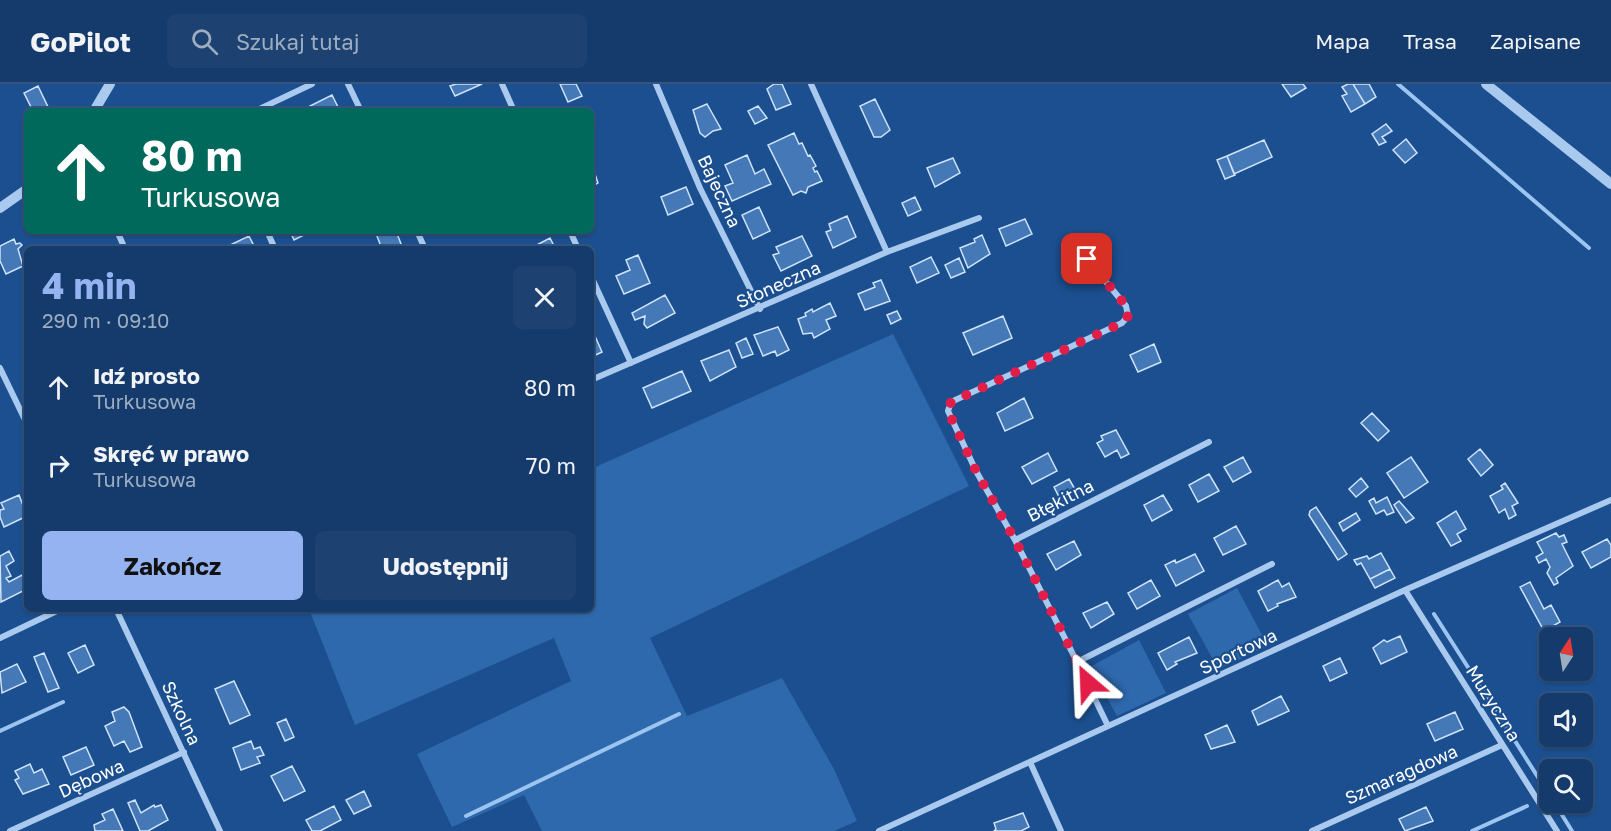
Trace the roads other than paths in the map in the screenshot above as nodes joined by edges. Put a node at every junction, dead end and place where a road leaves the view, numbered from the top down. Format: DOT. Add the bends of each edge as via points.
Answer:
graph roads {
  1 [pos="110,84"];
  2 [pos="312,84"];
  3 [pos="348,84"];
  4 [pos="502,84"];
  5 [pos="656,84"];
  6 [pos="811,84"];
  7 [pos="1486,84"];
  8 [pos="96,108"];
  9 [pos="261,108"];
  10 [pos="360,108"];
  11 [pos="513,108"];
  12 [pos="1611,184"];
  13 [pos="24,191"];
  14 [pos="0,208"];
  15 [pos="979,218"];
  16 [pos="887,252"];
  17 [pos="1087,259"];
  18 [pos="594,283"];
  19 [pos="760,309"];
  20 [pos="631,363"];
  21 [pos="0,368"];
  22 [pos="594,379"];
  23 [pos="24,418"];
  24 [pos="1209,442"];
  25 [pos="1611,500"];
  26 [pos="1015,540"];
  27 [pos="1272,564"];
  28 [pos="1405,591"];
  29 [pos="55,612"];
  30 [pos="117,612"];
  31 [pos="0,639"];
  32 [pos="1077,662"];
  33 [pos="1108,726"];
  34 [pos="1502,745"];
  35 [pos="184,752"];
  36 [pos="1030,762"];
  37 [pos="10,831"];
  38 [pos="219,831"];
  39 [pos="879,831"];
  40 [pos="1061,831"];
  41 [pos="1312,831"];
  42 [pos="1557,831"];
  1 -- 8 [label="street"];
  2 -- 9 [label="street"];
  3 -- 10 [label="street"];
  4 -- 11 [label="street"];
  5 -- 19 [label="street, Bajeczna" via="700,188"];
  6 -- 16 [label="street"];
  7 -- 12 [label="street"];
  13 -- 14 [label="street"];
  15 -- 16 [label="street, Słoneczna"];
  16 -- 19 [label="street, Słoneczna"];
  17 -- 26 [label="street" via="1126,306 1128,316 1122,323 951,402 948,411"];
  18 -- 20 [label="street"];
  19 -- 20 [label="street, Słoneczna"];
  20 -- 22 [label="street, Słoneczna"];
  21 -- 23 [label="street"];
  24 -- 26 [label="street, Błękitna"];
  25 -- 28 [label="street, Sportowa"];
  26 -- 32 [label="street, Błękitna"];
  27 -- 32 [label="street"];
  28 -- 33 [label="street, Sportowa"];
  28 -- 34 [label="street, Muzyczna"];
  29 -- 31 [label="street"];
  30 -- 35 [label="street, Szkolna"];
  32 -- 33 [label="street, Błękitna"];
  33 -- 36 [label="street, Sportowa"];
  34 -- 41 [label="street, Szmaragdowa"];
  34 -- 42 [label="street, Muzyczna"];
  35 -- 37 [label="street, Dębowa"];
  35 -- 38 [label="street, Szkolna"];
  36 -- 39 [label="street, Sportowa"];
  36 -- 40 [label="street"];
}
